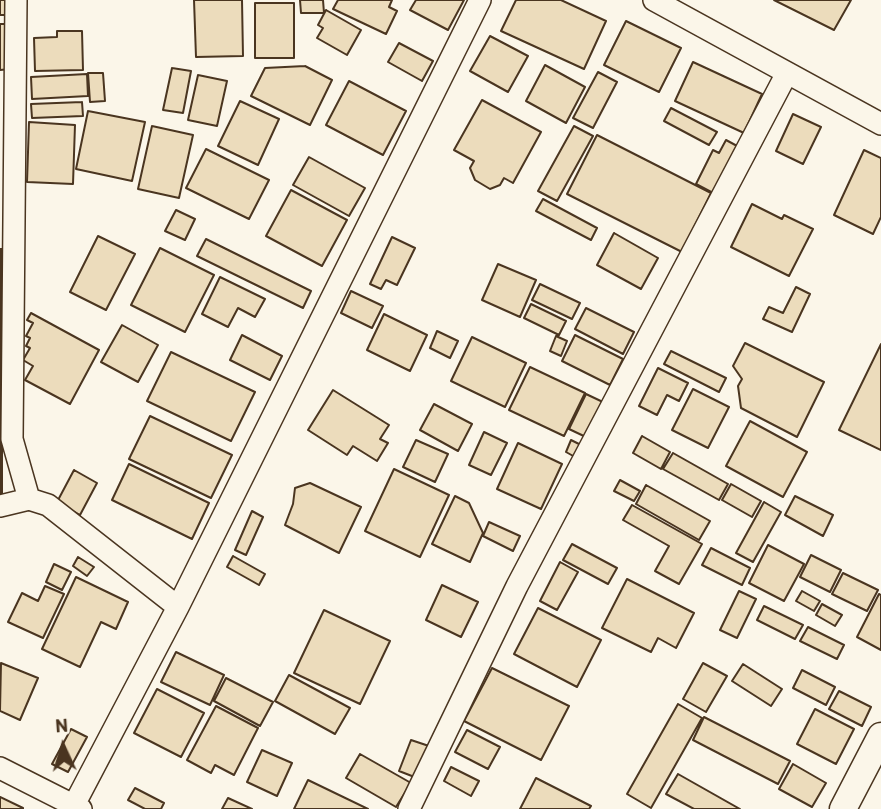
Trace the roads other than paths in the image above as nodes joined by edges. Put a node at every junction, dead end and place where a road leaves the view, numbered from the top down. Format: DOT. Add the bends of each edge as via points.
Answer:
graph roads {
  1 [pos="16,0"];
  2 [pos="480,0"];
  3 [pos="654,0"];
  4 [pos="787,72"];
  5 [pos="881,124"];
  6 [pos="29,499"];
  7 [pos="0,506"];
  8 [pos="178,607"];
  9 [pos="881,736"];
  10 [pos="0,768"];
  11 [pos="49,802"];
  12 [pos="77,807"];
  13 [pos="409,809"];
  14 [pos="843,809"];
  1 -- 6 [label="street" via="12,439"];
  2 -- 8 [label="street"];
  3 -- 4 [label="street"];
  4 -- 5 [label="street"];
  4 -- 13 [label="street" via="517,586"];
  6 -- 7 [label="street"];
  6 -- 8 [label="street" via="48,505"];
  8 -- 12 [label="street"];
  9 -- 14 [label="street"];
  10 -- 11 [label="street"];
  11 -- 12 [label="street"];
}
